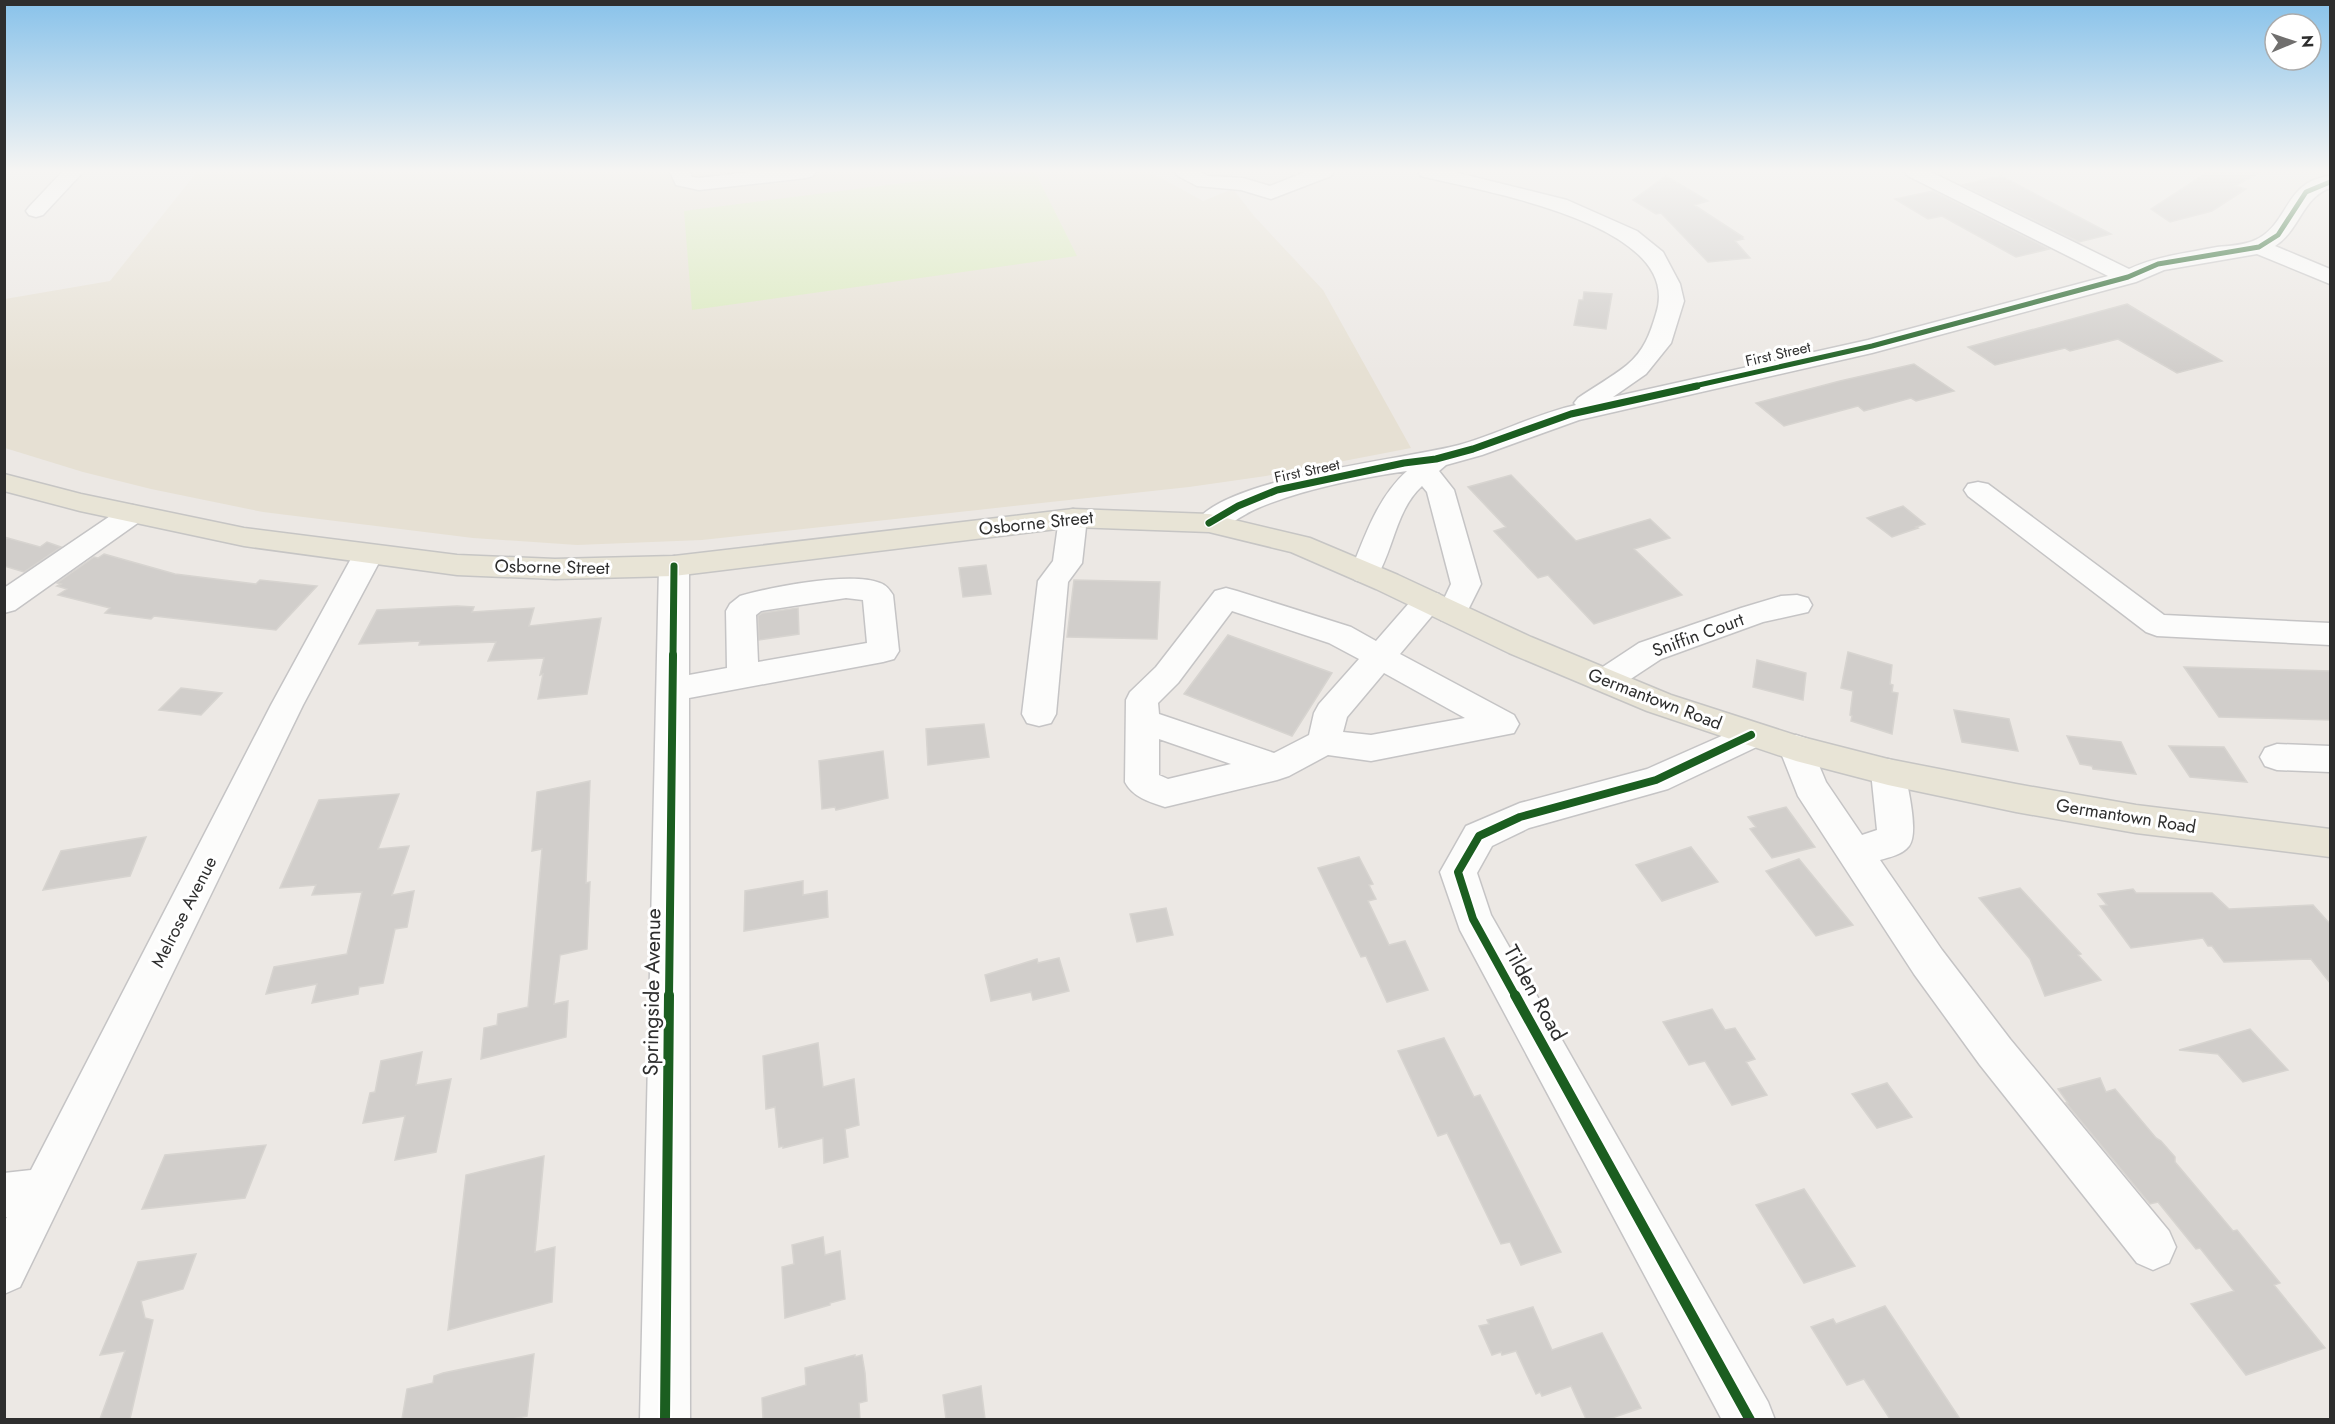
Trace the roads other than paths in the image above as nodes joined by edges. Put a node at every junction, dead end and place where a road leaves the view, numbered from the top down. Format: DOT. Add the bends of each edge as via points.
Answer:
graph roads {
  1 [pos="1632,238"];
  2 [pos="2049,238"];
  3 [pos="2273,238"];
  4 [pos="2259,247"];
  5 [pos="2127,277"];
  6 [pos="2331,277"];
  7 [pos="1571,414"];
  8 [pos="1429,464"];
  9 [pos="4,482"];
  10 [pos="1978,490"];
  11 [pos="132,514"];
  12 [pos="1106,517"];
  13 [pos="1072,518"];
  14 [pos="1209,523"];
  15 [pos="368,555"];
  16 [pos="674,566"];
  17 [pos="1365,573"];
  18 [pos="4,603"];
  19 [pos="1797,605"];
  20 [pos="1440,607"];
  21 [pos="2331,634"];
  22 [pos="1380,656"];
  23 [pos="743,676"];
  24 [pos="1606,680"];
  25 [pos="673,689"];
  26 [pos="1142,711"];
  27 [pos="1039,714"];
  28 [pos="1751,735"];
  29 [pos="1324,742"];
  30 [pos="1796,748"];
  31 [pos="2277,757"];
  32 [pos="2331,759"];
  33 [pos="1277,767"];
  34 [pos="1888,772"];
  35 [pos="2331,843"];
  36 [pos="1856,852"];
  37 [pos="25,1192"];
  38 [pos="2153,1246"];
  39 [pos="4,1271"];
  40 [pos="665,1419"];
  41 [pos="1750,1419"];
  1 -- 7 [label="street" via="1655,256 1669,284 1672,301 1659,343 1638,369"];
  2 -- 5 [label="street"];
  3 -- 4 [label="street, First Street"];
  4 -- 5 [label="street, First Street" via="2157,264"];
  4 -- 6 [label="street"];
  5 -- 7 [label="street, First Street" via="1872,346"];
  7 -- 8 [label="street, First Street"];
  8 -- 14 [label="street, First Street" via="1404,463 1277,490"];
  8 -- 17 [label="street" via="1402,490 1384,522"];
  8 -- 20 [label="street" via="1466,584"];
  9 -- 11 [label="main road, Osborne Street"];
  10 -- 21 [label="street" via="2157,625"];
  11 -- 15 [label="main road, Osborne Street" via="244,537"];
  11 -- 18 [label="street"];
  12 -- 13 [label="main road, Osborne Street"];
  12 -- 14 [label="main road, Germantown Road"];
  13 -- 16 [label="main road, Osborne Street"];
  13 -- 27 [label="street" via="1067,563 1053,581"];
  14 -- 17 [label="main road, Germantown Road" via="1300,545"];
  15 -- 16 [label="main road, Osborne Street" via="458,565 555,569"];
  15 -- 37 [label="street, Melrose Avenue"];
  16 -- 25 [label="street, Springside Avenue"];
  17 -- 20 [label="main road, Germantown Road"];
  19 -- 24 [label="street, Sniffin Court" via="1752,615 1650,651"];
  20 -- 22 [label="street"];
  20 -- 24 [label="main road, Germantown Road"];
  22 -- 26 [label="street" via="1340,635 1226,598"];
  22 -- 29 [label="street" via="1331,713"];
  22 -- 29 [label="street" via="1502,724 1371,748"];
  23 -- 23 [label="street" via="883,651 878,595 870,590 846,588 759,601 745,607 741,611"];
  23 -- 25 [label="street"];
  24 -- 28 [label="main road, Germantown Road" via="1659,704"];
  25 -- 40 [label="street, Springside Avenue"];
  26 -- 33 [label="street"];
  26 -- 33 [label="street" via="1142,782 1165,793"];
  28 -- 30 [label="main road, Germantown Road"];
  28 -- 41 [label="street, Tilden Road" via="1656,780 1520,817 1479,836 1458,872 1473,919"];
  29 -- 33 [label="street"];
  30 -- 34 [label="main road, Germantown Road"];
  30 -- 36 [label="street" via="1810,787"];
  31 -- 32 [label="street"];
  34 -- 35 [label="main road, Germantown Road" via="2136,819"];
  34 -- 36 [label="street" via="1896,837 1886,844"];
  36 -- 38 [label="street" via="1928,962 1989,1043"];
  37 -- 39 [label="street, Melrose Avenue"];
}
